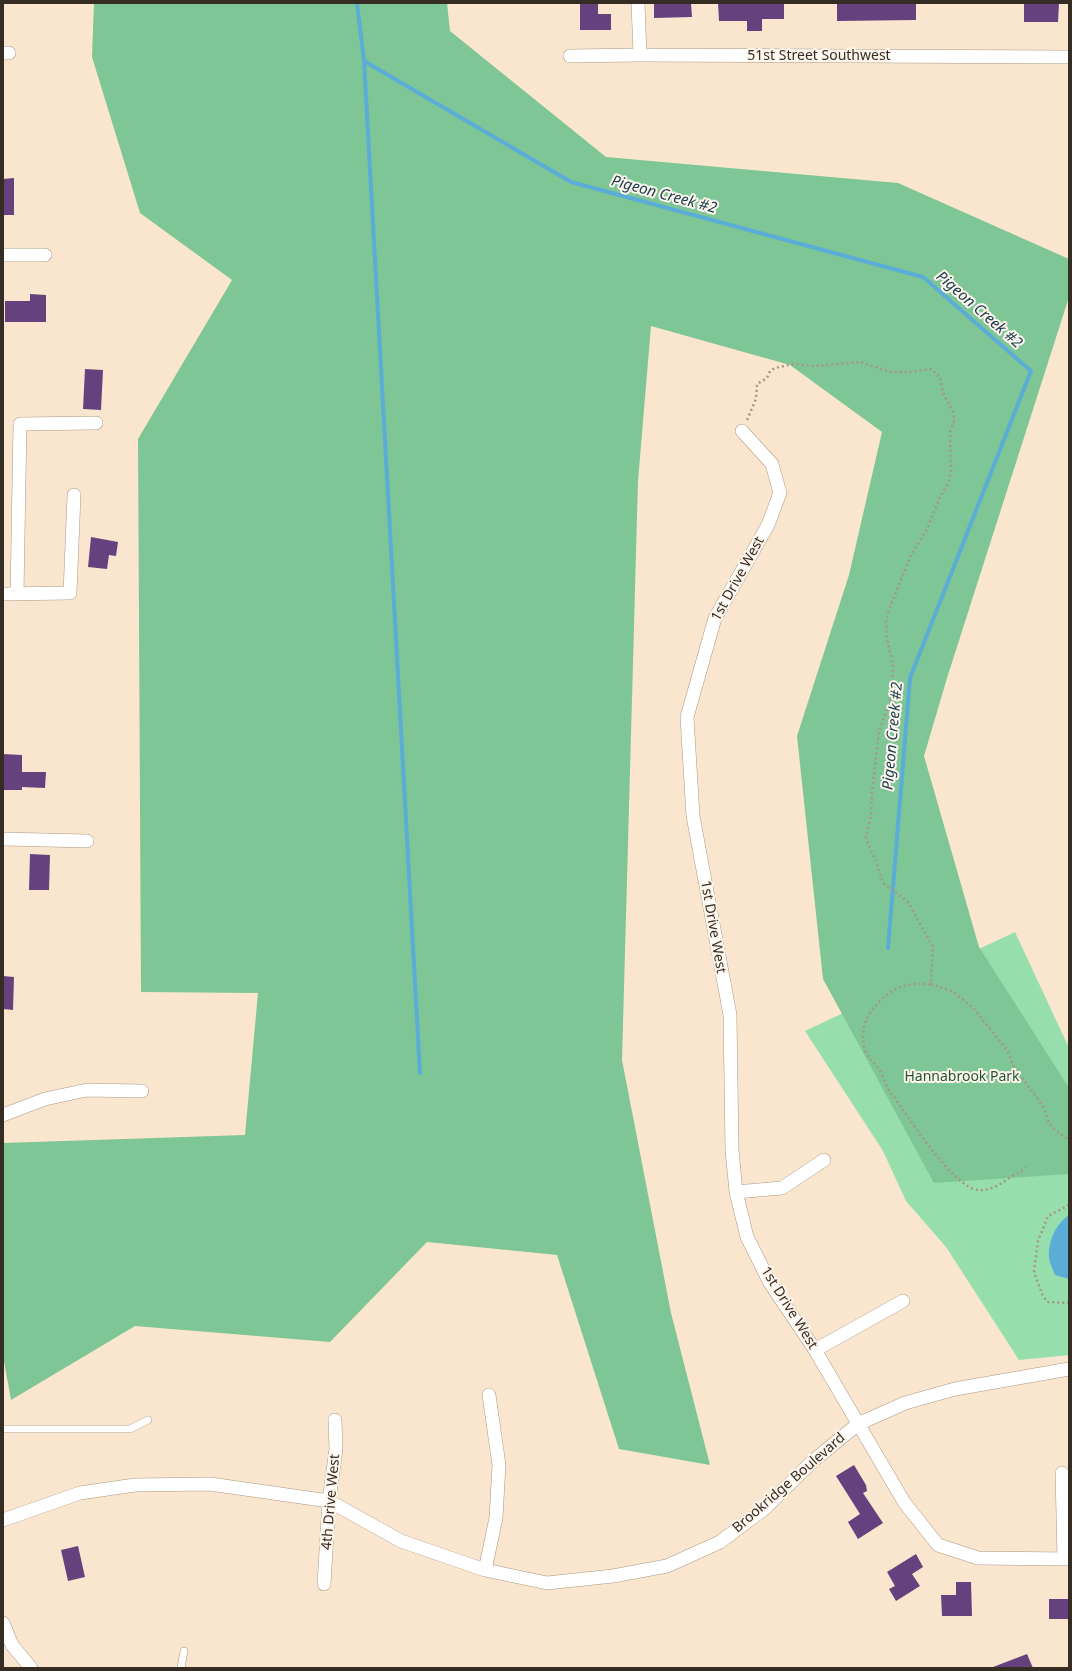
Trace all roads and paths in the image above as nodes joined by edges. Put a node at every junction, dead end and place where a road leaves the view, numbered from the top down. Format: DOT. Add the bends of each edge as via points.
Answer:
graph roads {
  1 [pos="638,3"];
  2 [pos="640,55"];
  3 [pos="570,56"];
  4 [pos="1069,57"];
  5 [pos="3,255"];
  6 [pos="45,256"];
  7 [pos="96,423"];
  8 [pos="742,431"];
  9 [pos="74,495"];
  10 [pos="3,594"];
  11 [pos="17,594"];
  12 [pos="3,840"];
  13 [pos="87,841"];
  14 [pos="931,984"];
  15 [pos="142,1091"];
  16 [pos="3,1115"];
  17 [pos="1069,1140"];
  18 [pos="824,1160"];
  19 [pos="1025,1167"];
  20 [pos="736,1192"];
  21 [pos="1069,1205"];
  22 [pos="903,1301"];
  23 [pos="1069,1303"];
  24 [pos="815,1350"];
  25 [pos="1069,1369"];
  26 [pos="490,1395"];
  27 [pos="148,1420"];
  28 [pos="335,1420"];
  29 [pos="858,1424"];
  30 [pos="3,1429"];
  31 [pos="1062,1473"];
  32 [pos="329,1501"];
  33 [pos="3,1520"];
  34 [pos="1067,1559"];
  35 [pos="485,1570"];
  36 [pos="324,1584"];
  37 [pos="3,1623"];
  38 [pos="7,1643"];
  39 [pos="184,1651"];
  40 [pos="31,1668"];
  41 [pos="181,1668"];
  1 -- 2 [label="street"];
  2 -- 3 [label="street, 51st Street Southwest"];
  2 -- 4 [label="street, 51st Street Southwest"];
  5 -- 6 [label="street"];
  7 -- 11 [label="street" via="20,424"];
  8 -- 14 [label="path" via="756,399 757,384 767,378 770,371 775,368 793,364 814,366 860,362 891,372 931,369 940,377 953,411 954,421 950,432 950,478 927,529 911,555 888,612 887,639 893,664 892,695 879,732 871,815 866,838 883,883 908,902 933,947"];
  8 -- 20 [label="street, 1st Drive West" via="772,464 780,493 768,525 715,618 687,718 693,816 730,1016 732,1150"];
  9 -- 11 [label="street" via="70,593"];
  10 -- 11 [label="street"];
  12 -- 13 [label="street"];
  14 -- 17 [label="path" via="952,991 973,1008 1007,1050 1014,1068 1043,1106 1049,1123"];
  14 -- 19 [label="path" via="911,983 888,994 869,1012 864,1032 867,1057 879,1070 890,1092 917,1130 968,1188 992,1188"];
  15 -- 16 [label="street" via="87,1090 45,1099"];
  18 -- 20 [label="street" via="782,1188"];
  20 -- 24 [label="street, 1st Drive West" via="747,1237 770,1283"];
  21 -- 23 [label="path" via="1048,1216 1038,1241 1034,1272 1047,1302"];
  22 -- 24 [label="street"];
  24 -- 29 [label="street, 1st Drive West"];
  25 -- 29 [label="street, Brookridge Boulevard" via="955,1389 905,1403"];
  26 -- 35 [label="street" via="499,1465 496,1518"];
  27 -- 30 [label="lane" via="130,1429"];
  28 -- 32 [label="street, 4th Drive West" via="336,1449"];
  29 -- 34 [label="street, 1st Drive West" via="904,1502 938,1545 978,1558"];
  29 -- 35 [label="street, Brookridge Boulevard" via="813,1461 764,1509 720,1542 667,1566 613,1576 547,1583"];
  31 -- 34 [label="street"];
  32 -- 33 [label="street, Brookridge Boulevard" via="210,1484 135,1485 80,1493"];
  32 -- 35 [label="street, Brookridge Boulevard" via="401,1541"];
  32 -- 36 [label="street, 4th Drive West"];
  37 -- 38 [label="street"];
  38 -- 40 [label="street"];
  39 -- 41 [label="lane"];
}
